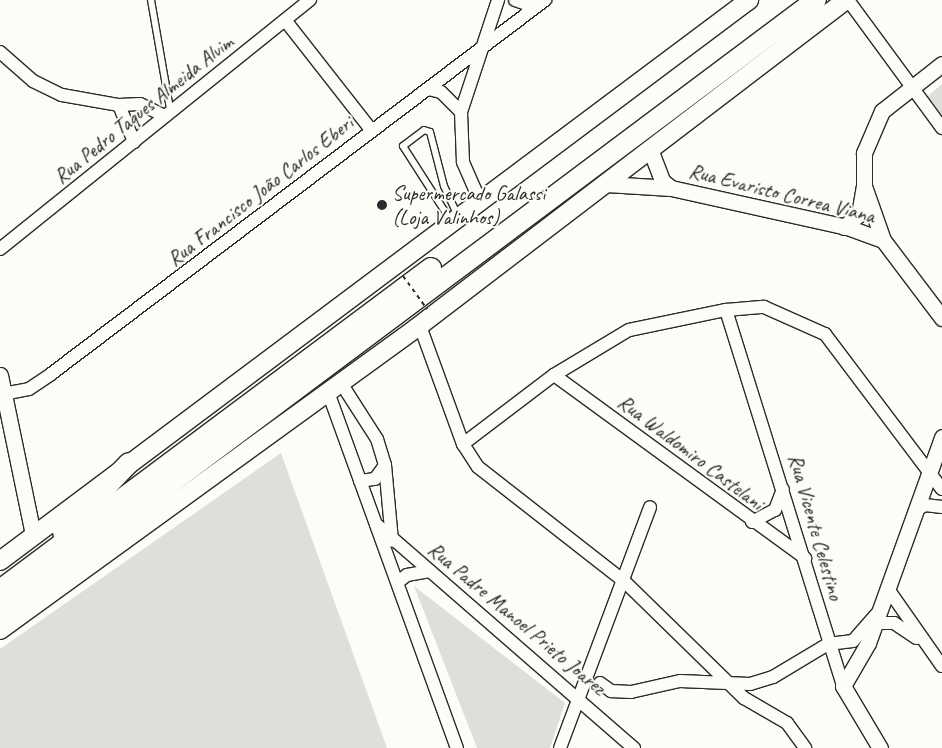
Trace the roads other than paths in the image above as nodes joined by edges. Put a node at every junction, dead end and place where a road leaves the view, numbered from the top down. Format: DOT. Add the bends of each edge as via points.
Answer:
graph roads {
  1 [pos="151,0"];
  2 [pos="310,0"];
  3 [pos="498,0"];
  4 [pos="516,0"];
  5 [pos="750,0"];
  6 [pos="793,0"];
  7 [pos="816,0"];
  8 [pos="847,0"];
  9 [pos="540,4"];
  10 [pos="285,20"];
  11 [pos="484,46"];
  12 [pos="0,52"];
  13 [pos="942,64"];
  14 [pos="911,86"];
  15 [pos="428,89"];
  16 [pos="119,105"];
  17 [pos="167,112"];
  18 [pos="460,112"];
  19 [pos="942,128"];
  20 [pos="372,131"];
  21 [pos="134,142"];
  22 [pos="650,149"];
  23 [pos="606,184"];
  24 [pos="864,186"];
  25 [pos="671,188"];
  26 [pos="480,201"];
  27 [pos="456,219"];
  28 [pos="844,227"];
  29 [pos="883,240"];
  30 [pos="0,248"];
  31 [pos="726,310"];
  32 [pos="942,318"];
  33 [pos="420,326"];
  34 [pos="554,374"];
  35 [pos="0,375"];
  36 [pos="335,388"];
  37 [pos="3,394"];
  38 [pos="337,415"];
  39 [pos="364,415"];
  40 [pos="942,437"];
  41 [pos="463,444"];
  42 [pos="129,463"];
  43 [pos="385,464"];
  44 [pos="929,472"];
  45 [pos="360,481"];
  46 [pos="783,489"];
  47 [pos="942,489"];
  48 [pos="650,507"];
  49 [pos="942,507"];
  50 [pos="916,510"];
  51 [pos="373,521"];
  52 [pos="752,522"];
  53 [pos="33,535"];
  54 [pos="392,538"];
  55 [pos="805,558"];
  56 [pos="0,561"];
  57 [pos="430,571"];
  58 [pos="396,577"];
  59 [pos="624,581"];
  60 [pos="2,589"];
  61 [pos="888,590"];
  62 [pos="0,611"];
  63 [pos="876,617"];
  64 [pos="0,630"];
  65 [pos="828,644"];
  66 [pos="932,653"];
  67 [pos="942,666"];
  68 [pos="727,681"];
  69 [pos="600,683"];
  70 [pos="843,686"];
  71 [pos="579,700"];
  72 [pos="457,748"];
  73 [pos="560,748"];
  74 [pos="634,748"];
  75 [pos="804,748"];
  76 [pos="880,748"];
  1 -- 17 [label="lane"];
  2 -- 10 [label="street, Rua Pedro Taques Almeida Alvim"];
  3 -- 11 [label="street"];
  4 -- 9 [label="street, Rua Francisco João Carlos Eberi"];
  5 -- 26 [label="main road"];
  6 -- 60 [label="main road"];
  7 -- 62 [label="main road"];
  8 -- 14 [label="street"];
  8 -- 22 [label="main road"];
  9 -- 11 [label="street, Rua Francisco João Carlos Eberi"];
  10 -- 17 [label="street, Rua Pedro Taques Almeida Alvim"];
  10 -- 20 [label="street"];
  11 -- 15 [label="street, Rua Francisco João Carlos Eberi"];
  11 -- 18 [label="street"];
  12 -- 16 [label="street" via="33,81 62,95"];
  13 -- 14 [label="street"];
  14 -- 19 [label="street"];
  14 -- 24 [label="street" via="882,111 872,129 864,153"];
  15 -- 18 [label="street" via="441,92"];
  15 -- 20 [label="street, Rua Francisco João Carlos Eberi"];
  16 -- 17 [label="street" via="140,104"];
  16 -- 21 [label="street"];
  17 -- 21 [label="street, Rua Pedro Taques Almeida Alvim"];
  18 -- 26 [label="street" via="463,162"];
  20 -- 37 [label="street, Rua Francisco João Carlos Eberi" via="51,374 29,389"];
  21 -- 30 [label="street, Rua Pedro Taques Almeida Alvim"];
  22 -- 23 [label="main road"];
  22 -- 25 [label="street, Rua Evaristo Correa Viana" via="662,181"];
  23 -- 25 [label="street, Rua Evaristo Correa Viana"];
  23 -- 33 [label="main road"];
  24 -- 28 [label="street" via="859,214"];
  24 -- 29 [label="street"];
  25 -- 28 [label="street, Rua Evaristo Correa Viana"];
  26 -- 27 [label="main road"];
  27 -- 27 [label="lane" via="430,132 424,130 403,146"];
  27 -- 42 [label="main road"];
  28 -- 29 [label="street, Rua Evaristo Correa Viana"];
  29 -- 32 [label="street"];
  31 -- 34 [label="street" via="629,330"];
  31 -- 44 [label="street" via="764,307 825,334"];
  31 -- 46 [label="street, Rua Vicente Celestino"];
  33 -- 36 [label="main road"];
  33 -- 41 [label="street"];
  34 -- 41 [label="street"];
  34 -- 52 [label="street, Rua Waldomiro Castelani"];
  35 -- 37 [label="street"];
  36 -- 38 [label="street"];
  36 -- 39 [label="street"];
  36 -- 64 [label="main road"];
  37 -- 53 [label="street"];
  38 -- 39 [label="street" via="350,407"];
  38 -- 45 [label="street"];
  39 -- 43 [label="street"];
  40 -- 44 [label="street"];
  41 -- 59 [label="street" via="478,467"];
  42 -- 53 [label="main road"];
  42 -- 60 [label="main road"];
  43 -- 45 [label="street" via="375,479"];
  43 -- 54 [label="street"];
  44 -- 47 [label="street"];
  44 -- 50 [label="street"];
  45 -- 51 [label="street"];
  46 -- 52 [label="street" via="775,510"];
  46 -- 55 [label="street, Rua Vicente Celestino"];
  48 -- 59 [label="street"];
  49 -- 50 [label="street" via="924,505"];
  50 -- 61 [label="street"];
  51 -- 54 [label="street, Rua Padre Manoel Prieto Joarez"];
  51 -- 58 [label="street"];
  52 -- 55 [label="street, Rua Waldomiro Castelani"];
  53 -- 56 [label="main road"];
  54 -- 57 [label="street, Rua Padre Manoel Prieto Joarez"];
  54 -- 58 [label="street"];
  55 -- 65 [label="street, Rua Vicente Celestino"];
  57 -- 58 [label="street"];
  57 -- 71 [label="street, Rua Padre Manoel Prieto Joarez"];
  58 -- 72 [label="street"];
  59 -- 68 [label="street"];
  59 -- 71 [label="street"];
  61 -- 63 [label="street"];
  61 -- 66 [label="street"];
  63 -- 65 [label="street" via="853,641"];
  63 -- 66 [label="street" via="904,627"];
  63 -- 70 [label="street"];
  65 -- 68 [label="street" via="773,677 750,684"];
  65 -- 70 [label="street, Rua Vicente Celestino"];
  66 -- 67 [label="street"];
  68 -- 69 [label="street" via="680,681 631,692 611,691"];
  68 -- 75 [label="street" via="755,706 788,723"];
  70 -- 76 [label="street, Rua Vicente Celestino"];
  71 -- 73 [label="street"];
  71 -- 74 [label="street, Rua Padre Manoel Prieto Joarez"];
}
